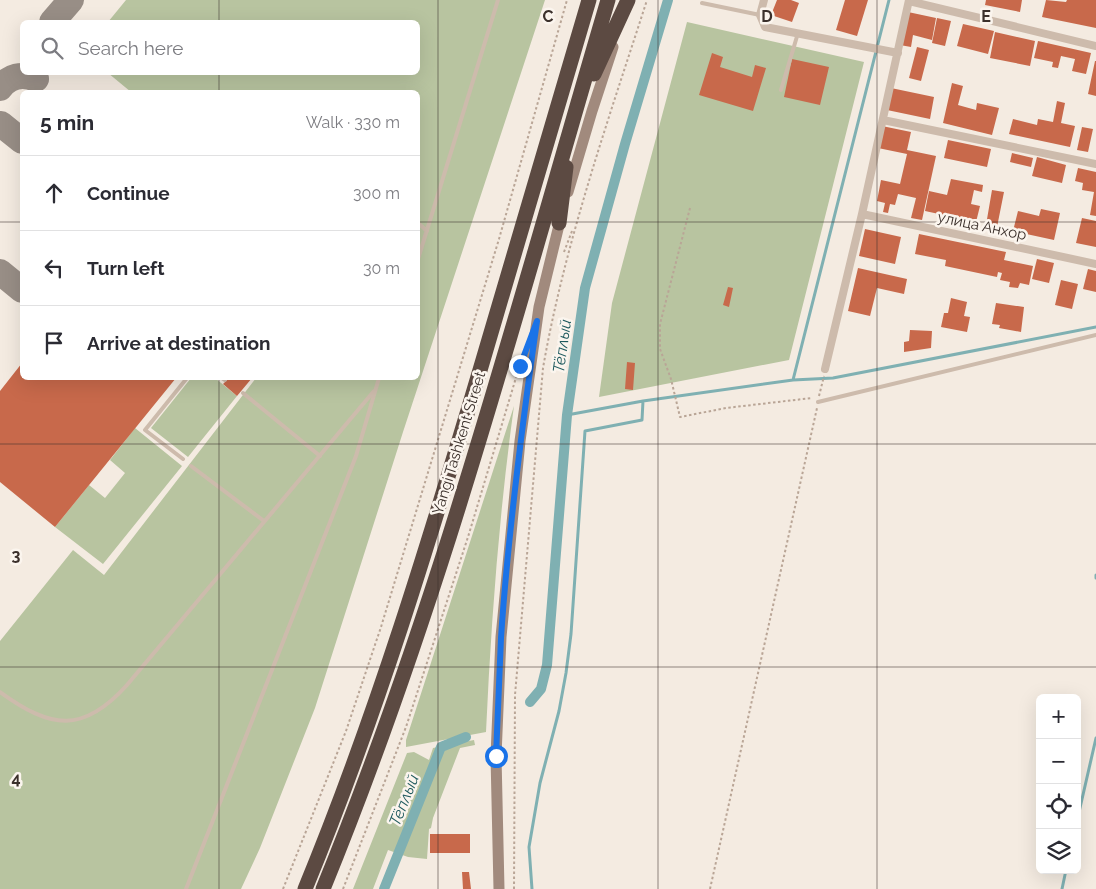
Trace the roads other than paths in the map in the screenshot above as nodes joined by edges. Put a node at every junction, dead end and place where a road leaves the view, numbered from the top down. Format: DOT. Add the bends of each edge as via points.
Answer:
graph roads {
  1 [pos="498,0"];
  2 [pos="589,0"];
  3 [pos="608,0"];
  4 [pos="628,0"];
  5 [pos="764,0"];
  6 [pos="909,0"];
  7 [pos="702,3"];
  8 [pos="760,15"];
  9 [pos="798,33"];
  10 [pos="1096,46"];
  11 [pos="898,53"];
  12 [pos="781,90"];
  13 [pos="883,120"];
  14 [pos="571,124"];
  15 [pos="1096,164"];
  16 [pos="862,214"];
  17 [pos="559,223"];
  18 [pos="420,225"];
  19 [pos="427,231"];
  20 [pos="420,253"];
  21 [pos="1096,264"];
  22 [pos="1096,335"];
  23 [pos="825,368"];
  24 [pos="185,380"];
  25 [pos="378,380"];
  26 [pos="376,389"];
  27 [pos="243,393"];
  28 [pos="818,400"];
  29 [pos="320,456"];
  30 [pos="183,460"];
  31 [pos="191,466"];
  32 [pos="264,521"];
  33 [pos="0,692"];
  34 [pos="186,889"];
  35 [pos="305,889"];
  36 [pos="323,889"];
  37 [pos="499,889"];
  1 -- 19 [label="lane"];
  2 -- 35 [label="highway, Yangi Tashkent Street" via="415,588"];
  3 -- 14 [label="highway, Yangi Tashkent Street"];
  4 -- 14 [label="highway"];
  4 -- 17 [label="main road"];
  5 -- 8 [label="street"];
  6 -- 10 [label="street"];
  6 -- 11 [label="street"];
  7 -- 8 [label="lane"];
  8 -- 9 [label="street" via="765,26"];
  9 -- 11 [label="street"];
  9 -- 12 [label="lane"];
  11 -- 13 [label="street"];
  13 -- 15 [label="street"];
  13 -- 16 [label="street"];
  14 -- 17 [label="highway"];
  14 -- 36 [label="highway, Yangi Tashkent Street" via="430,597 381,738"];
  16 -- 21 [label="street, улица Анхор"];
  16 -- 23 [label="street"];
  17 -- 37 [label="main road" via="539,307 520,441 501,638 496,756"];
  18 -- 19 [label="lane"];
  19 -- 20 [label="lane"];
  22 -- 28 [label="lane"];
  24 -- 30 [label="lane" via="145,430"];
  25 -- 26 [label="lane"];
  26 -- 29 [label="lane"];
  26 -- 34 [label="lane" via="356,456"];
  27 -- 29 [label="lane"];
  29 -- 32 [label="lane"];
  31 -- 32 [label="lane"];
  32 -- 33 [label="lane" via="107,706 80,719 52,720 26,710"];
}
